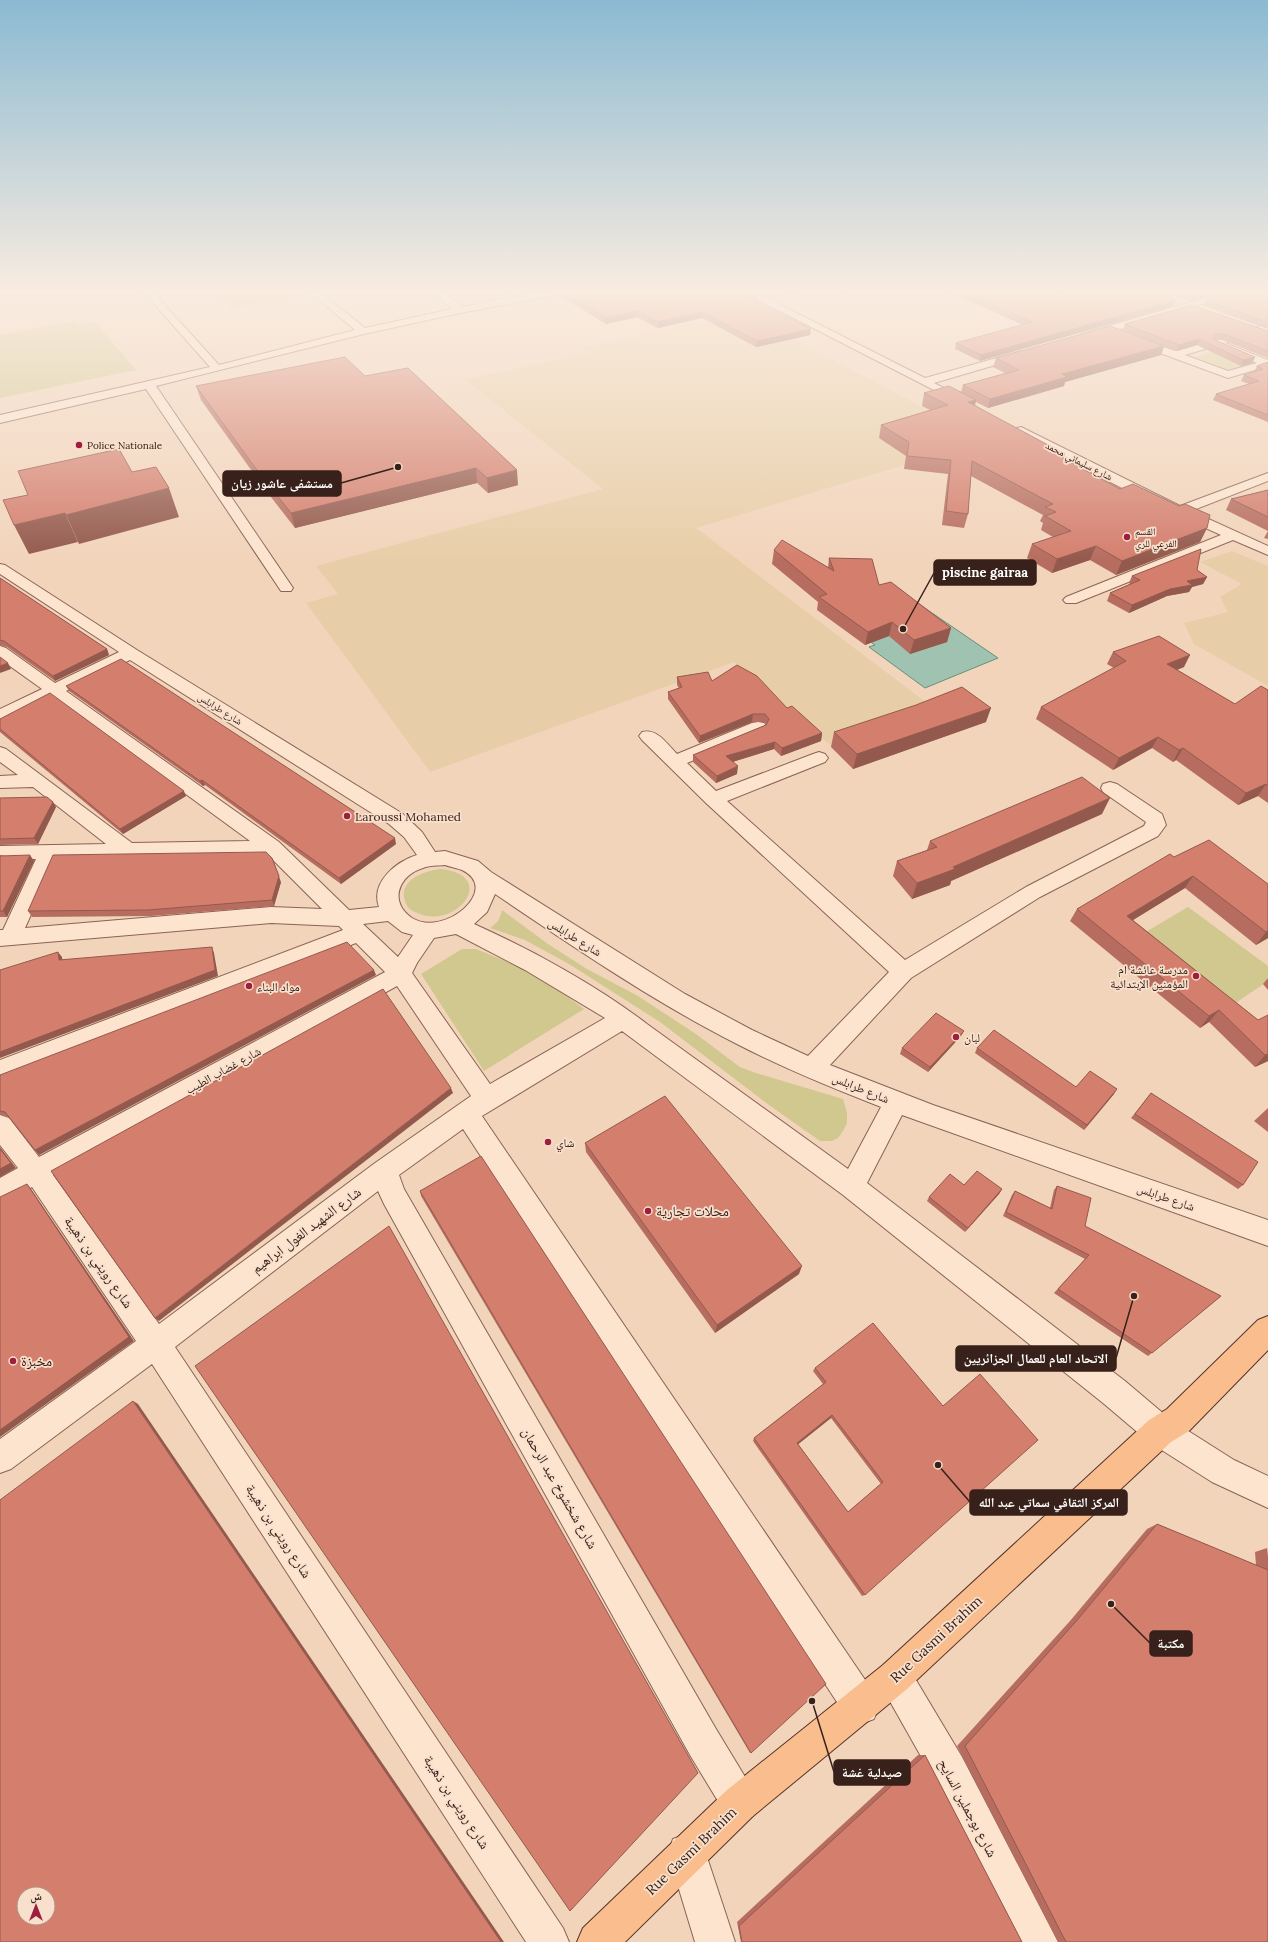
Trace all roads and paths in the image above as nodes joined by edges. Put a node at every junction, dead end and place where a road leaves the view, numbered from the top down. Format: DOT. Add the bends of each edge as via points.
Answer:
graph roads {
  1 [pos="172,380"];
  2 [pos="920,380"];
  3 [pos="933,380"];
  4 [pos="925,382"];
  5 [pos="149,385"];
  6 [pos="974,407"];
  7 [pos="0,419"];
  8 [pos="1009,425"];
  9 [pos="1268,477"];
  10 [pos="1179,511"];
  11 [pos="1233,535"];
  12 [pos="1268,551"];
  13 [pos="0,568"];
  14 [pos="286,588"];
  15 [pos="1071,600"];
  16 [pos="0,651"];
  17 [pos="131,653"];
  18 [pos="54,691"];
  19 [pos="0,716"];
  20 [pos="758,727"];
  21 [pos="648,736"];
  22 [pos="0,753"];
  23 [pos="819,758"];
  24 [pos="675,762"];
  25 [pos="36,781"];
  26 [pos="0,782"];
  27 [pos="1110,788"];
  28 [pos="713,799"];
  29 [pos="272,847"];
  30 [pos="128,850"];
  31 [pos="49,852"];
  32 [pos="0,853"];
  33 [pos="429,859"];
  34 [pos="485,878"];
  35 [pos="391,913"];
  36 [pos="457,925"];
  37 [pos="353,926"];
  38 [pos="428,930"];
  39 [pos="5,938"];
  40 [pos="903,972"];
  41 [pos="401,974"];
  42 [pos="624,1018"];
  43 [pos="812,1068"];
  44 [pos="0,1070"];
  45 [pos="896,1102"];
  46 [pos="476,1106"];
  47 [pos="0,1126"];
  48 [pos="384,1171"];
  49 [pos="36,1172"];
  50 [pos="852,1187"];
  51 [pos="0,1191"];
  52 [pos="1268,1233"];
  53 [pos="1268,1330"];
  54 [pos="156,1344"];
  55 [pos="1160,1431"];
  56 [pos="0,1458"];
  57 [pos="1268,1492"];
  58 [pos="896,1677"];
  59 [pos="861,1706"];
  60 [pos="740,1803"];
  61 [pos="687,1853"];
  62 [pos="549,1942"];
  63 [pos="597,1942"];
  64 [pos="715,1942"];
  65 [pos="1038,1942"];
  1 -- 5 [label="street"];
  2 -- 4 [label="street"];
  3 -- 4 [label="street"];
  4 -- 6 [label="street"];
  5 -- 7 [label="street"];
  5 -- 14 [label="street"];
  8 -- 10 [label="street, شارع سليماني محمد"];
  9 -- 10 [label="street"];
  10 -- 11 [label="street, شارع سليماني محمد"];
  11 -- 12 [label="street, شارع سليماني محمد"];
  11 -- 15 [label="street"];
  13 -- 17 [label="street, شارع طرابلس"];
  16 -- 18 [label="street"];
  17 -- 18 [label="street"];
  17 -- 33 [label="street, شارع طرابلس" via="396,819 421,842"];
  18 -- 19 [label="street"];
  18 -- 29 [label="street"];
  20 -- 24 [label="street"];
  21 -- 24 [label="street"];
  22 -- 25 [label="street"];
  23 -- 28 [label="street"];
  24 -- 28 [label="street"];
  25 -- 26 [label="street"];
  25 -- 30 [label="street"];
  27 -- 40 [label="street" via="1155,819 1156,826 1151,831 1033,892"];
  28 -- 40 [label="street"];
  29 -- 30 [label="street"];
  29 -- 37 [label="street"];
  30 -- 31 [label="street"];
  31 -- 32 [label="street"];
  31 -- 39 [label="street"];
  33 -- 34 [label="street" via="459,860 472,865"];
  33 -- 35 [label="street" via="402,871 390,884 386,899"];
  34 -- 36 [label="street" via="486,895 476,912"];
  34 -- 43 [label="street, شارع طرابلس" via="676,999 744,1037"];
  35 -- 37 [label="street"];
  35 -- 38 [label="street" via="400,922 413,928"];
  36 -- 38 [label="street"];
  36 -- 42 [label="street" via="533,963"];
  37 -- 39 [label="street" via="271,915"];
  37 -- 41 [label="street"];
  37 -- 44 [label="street"];
  38 -- 41 [label="street"];
  40 -- 43 [label="street"];
  41 -- 46 [label="street"];
  41 -- 49 [label="street, شارع غضاب الطيب"];
  42 -- 46 [label="street, شارع الشهيد الغول ابراهيم"];
  42 -- 50 [label="street" via="638,1032"];
  43 -- 45 [label="street, شارع طرابلس"];
  45 -- 50 [label="street"];
  45 -- 52 [label="street, شارع طرابلس"];
  46 -- 48 [label="street, شارع الشهيد الغول ابراهيم"];
  46 -- 59 [label="street"];
  47 -- 49 [label="street, شارع رويني بن ذهيبة"];
  48 -- 54 [label="street, شارع الشهيد الغول ابراهيم"];
  48 -- 60 [label="street, شارع شخشوخ عبد الرحمان" via="393,1195"];
  49 -- 51 [label="street, شارع غضاب الطيب"];
  49 -- 54 [label="street, شارع رويني بن ذهيبة"];
  50 -- 55 [label="street" via="1114,1392"];
  53 -- 55 [label="main road, Rue Gasmi Brahim" via="1178,1420"];
  54 -- 56 [label="street, شارع الشهيد الغول ابراهيم"];
  54 -- 62 [label="street, شارع رويني بن ذهيبة"];
  55 -- 57 [label="street" via="1223,1471"];
  55 -- 58 [label="main road, Rue Gasmi Brahim"];
  58 -- 59 [label="main road, Rue Gasmi Brahim"];
  58 -- 65 [label="street, شارع بوجملين السايح" via="949,1770"];
  59 -- 60 [label="main road, Rue Gasmi Brahim"];
  60 -- 61 [label="main road, Rue Gasmi Brahim"];
  61 -- 63 [label="main road, Rue Gasmi Brahim"];
  61 -- 64 [label="street"];
}
